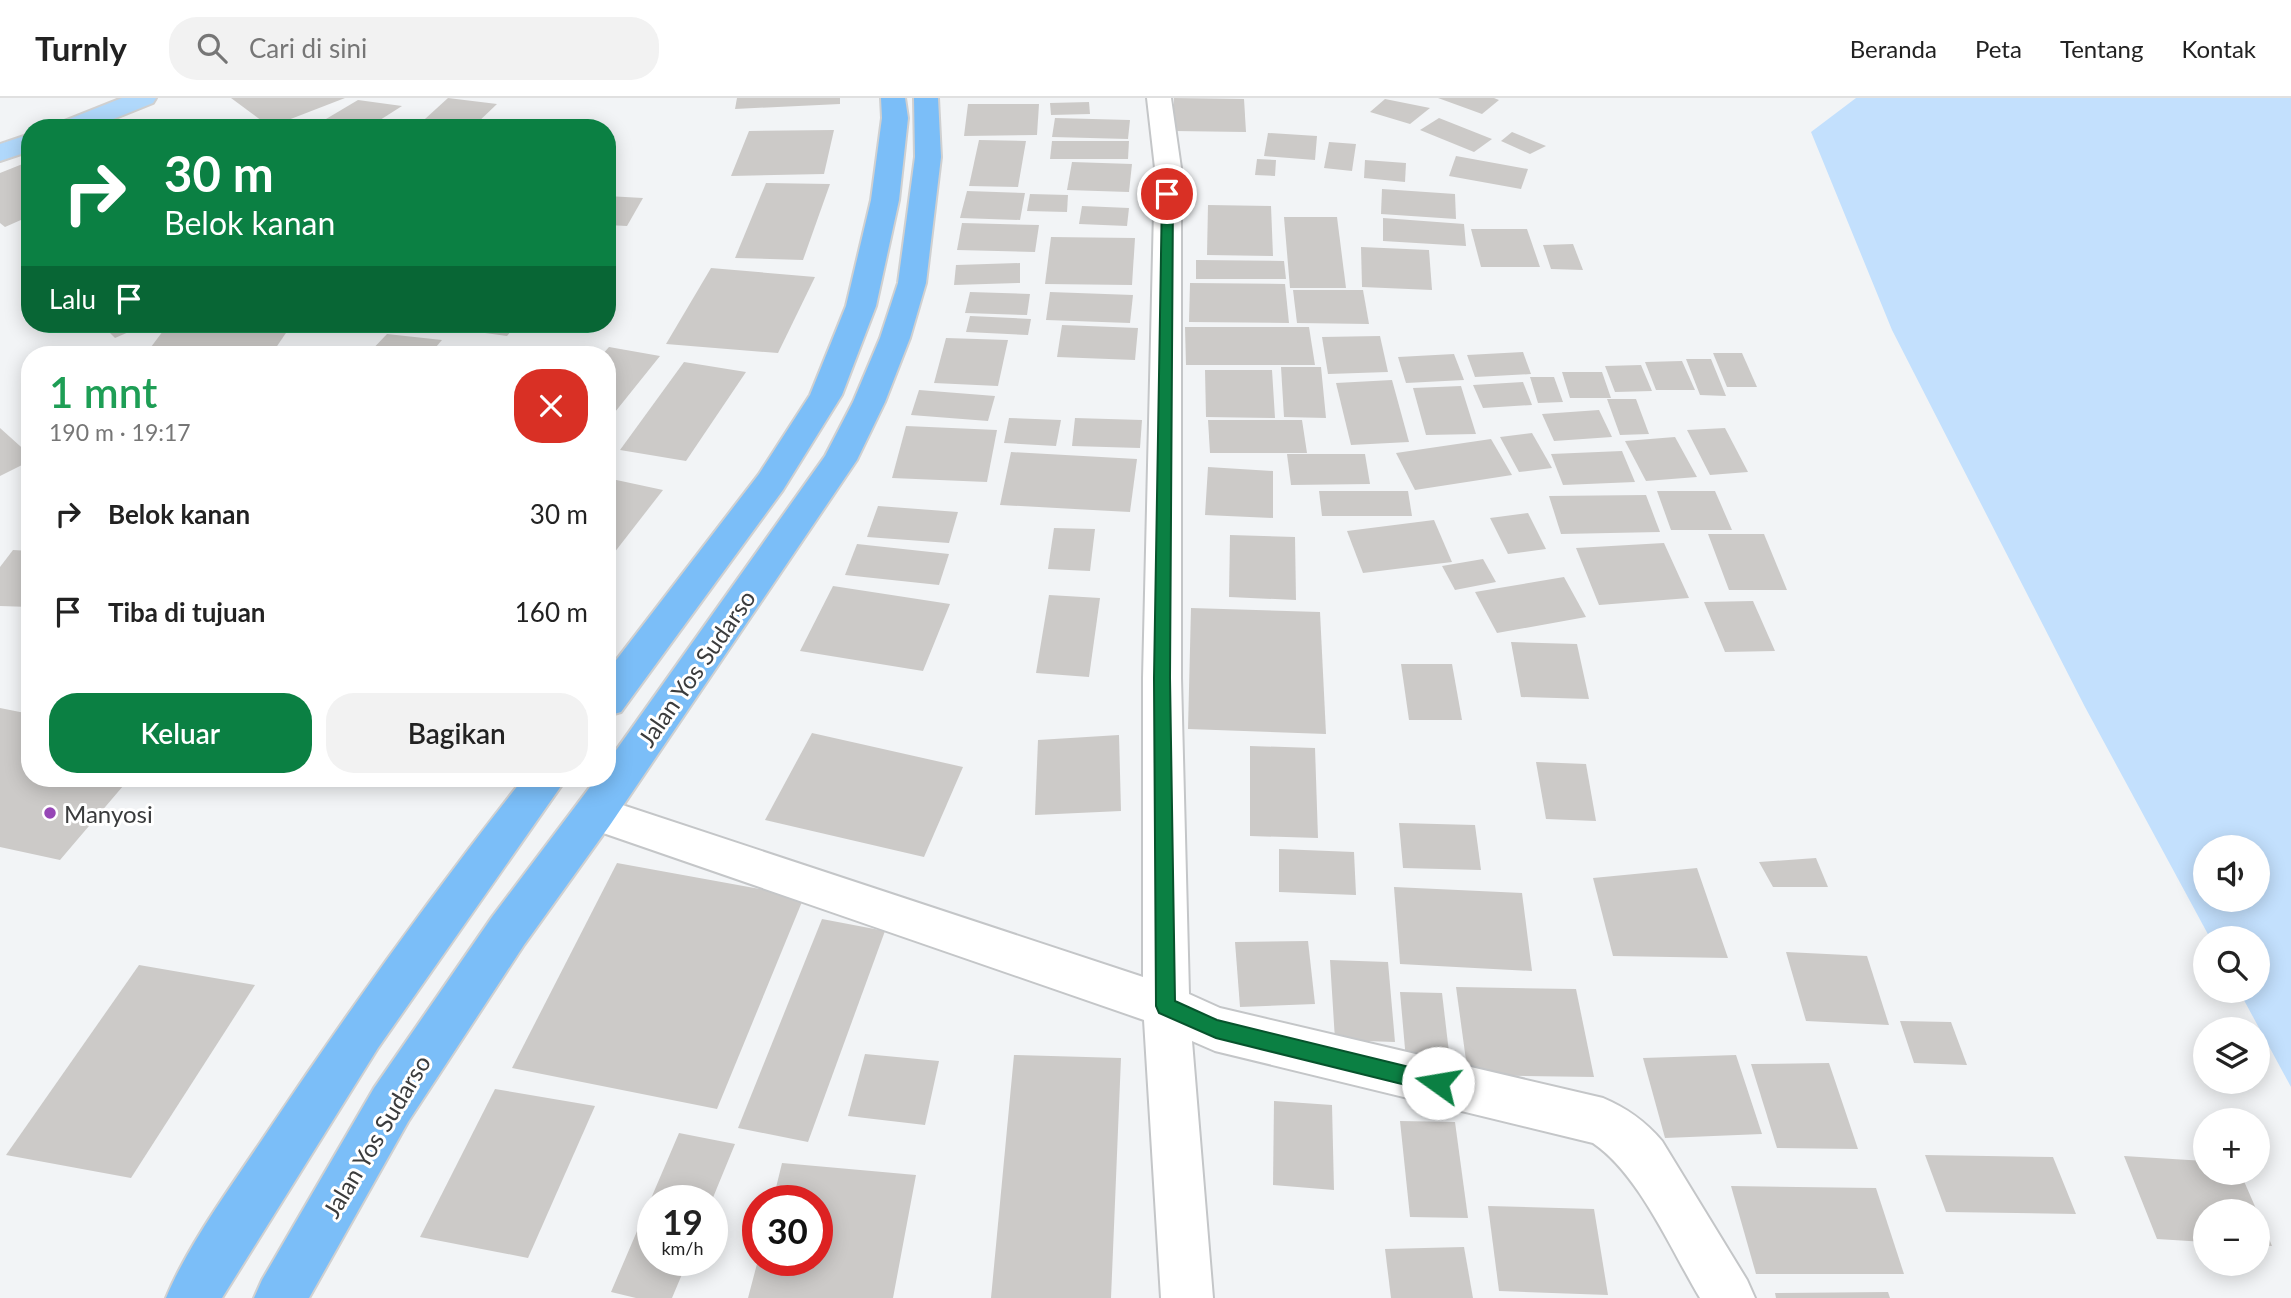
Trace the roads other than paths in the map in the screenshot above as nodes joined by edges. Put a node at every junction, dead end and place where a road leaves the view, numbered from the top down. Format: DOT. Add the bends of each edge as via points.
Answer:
graph roads {
  1 [pos="144,98"];
  2 [pos="893,98"];
  3 [pos="926,98"];
  4 [pos="1159,98"];
  5 [pos="91,119"];
  6 [pos="21,145"];
  7 [pos="0,153"];
  8 [pos="616,689"];
  9 [pos="616,783"];
  10 [pos="540,787"];
  11 [pos="613,787"];
  12 [pos="595,813"];
  13 [pos="1166,1006"];
  14 [pos="192,1298"];
  15 [pos="280,1298"];
  16 [pos="1187,1298"];
  17 [pos="1729,1298"];
  1 -- 5 [label="main road"];
  2 -- 8 [label="highway, Jalan Yos Sudarso" via="895,118 885,200 861,306 826,395 771,482"];
  3 -- 9 [label="highway, Jalan Yos Sudarso" via="928,157 912,283 869,402 840,460"];
  4 -- 13 [label="street" via="1168,169 1162,678"];
  6 -- 7 [label="main road"];
  10 -- 14 [label="highway" via="403,971 273,1163"];
  11 -- 12 [label="highway, Jalan Yos Sudarso"];
  12 -- 13 [label="street"];
  12 -- 15 [label="highway, Jalan Yos Sudarso" via="508,931 391,1105"];
  13 -- 16 [label="street"];
  13 -- 17 [label="street" via="1227,1032 1616,1128 1645,1158"];
}
